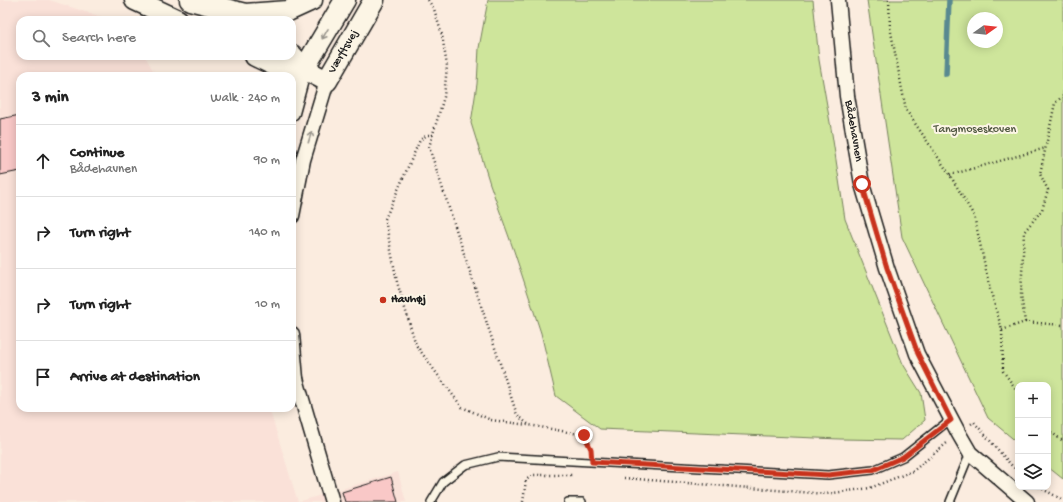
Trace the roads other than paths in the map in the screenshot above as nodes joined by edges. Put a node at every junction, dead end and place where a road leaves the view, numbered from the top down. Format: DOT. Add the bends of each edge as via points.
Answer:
graph roads {
  1 [pos="135,0"];
  2 [pos="189,0"];
  3 [pos="312,0"];
  4 [pos="345,0"];
  5 [pos="374,0"];
  6 [pos="838,0"];
  7 [pos="169,16"];
  8 [pos="220,16"];
  9 [pos="263,60"];
  10 [pos="298,62"];
  11 [pos="296,79"];
  12 [pos="327,81"];
  13 [pos="296,196"];
  14 [pos="296,382"];
  15 [pos="951,420"];
  16 [pos="970,453"];
  17 [pos="332,502"];
  18 [pos="431,502"];
  19 [pos="568,502"];
  20 [pos="582,502"];
  21 [pos="950,502"];
  22 [pos="1028,502"];
  1 -- 7 [label="street"];
  2 -- 3 [label="street" via="246,14 288,11"];
  2 -- 8 [label="street"];
  4 -- 10 [label="street, one-way"];
  5 -- 12 [label="street, Værftsvej"];
  6 -- 15 [label="street, Bådehavnen" via="847,96 862,184 887,268 918,354"];
  9 -- 10 [label="street, Værftsvej" via="282,69"];
  10 -- 11 [label="street"];
  10 -- 12 [label="street, Værftsvej"];
  13 -- 12 [label="street, one-way" via="303,160"];
  14 -- 17 [label="street"];
  15 -- 16 [label="street, Bådehavnen"];
  15 -- 18 [label="lane" via="903,457 873,470 828,475 498,457 465,465 443,482"];
  16 -- 21 [label="lane"];
  16 -- 22 [label="street, Bådehavnen"];
  19 -- 20 [label="lane"];
}
